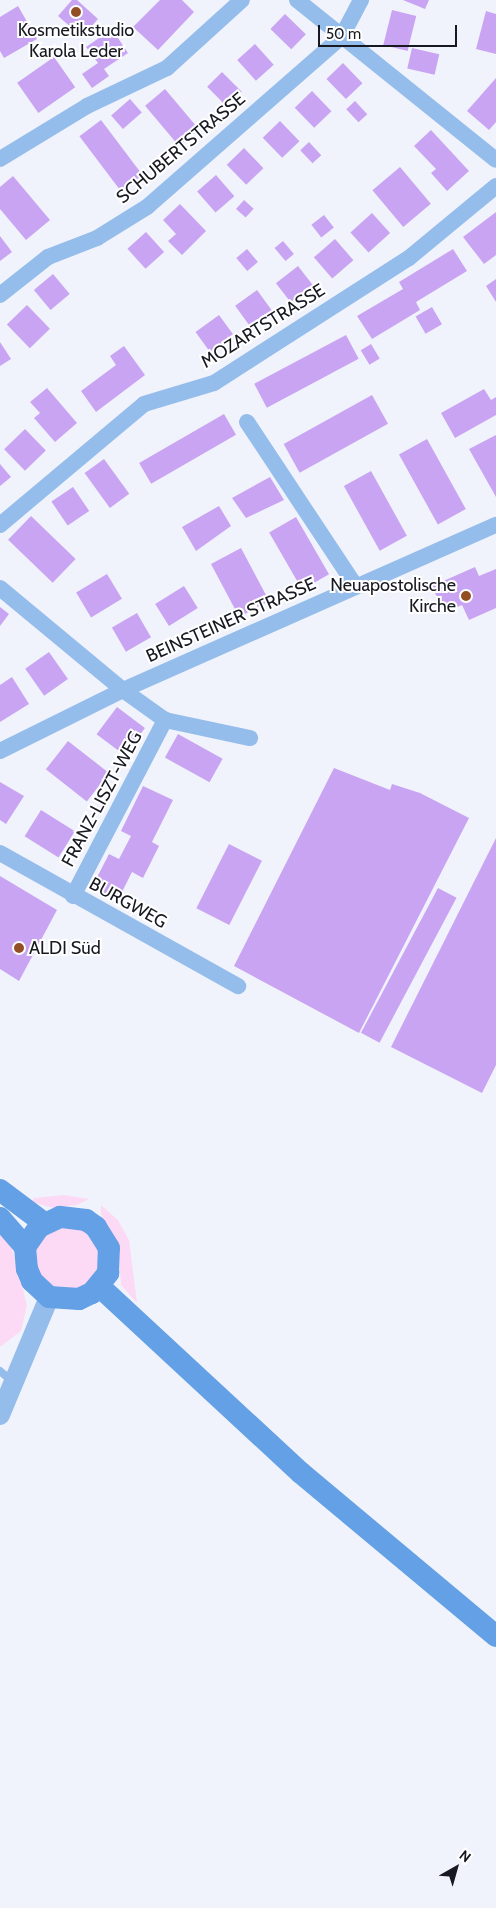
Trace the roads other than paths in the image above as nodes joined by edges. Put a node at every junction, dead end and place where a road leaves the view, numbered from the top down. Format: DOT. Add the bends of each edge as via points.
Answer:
graph roads {
  1 [pos="242,0"];
  2 [pos="297,0"];
  3 [pos="361,0"];
  4 [pos="342,36"];
  5 [pos="0,160"];
  6 [pos="496,160"];
  7 [pos="496,186"];
  8 [pos="0,295"];
  9 [pos="247,422"];
  10 [pos="0,525"];
  11 [pos="496,525"];
  12 [pos="354,585"];
  13 [pos="0,588"];
  14 [pos="123,690"];
  15 [pos="165,720"];
  16 [pos="250,738"];
  17 [pos="0,751"];
  18 [pos="0,853"];
  19 [pos="73,896"];
  20 [pos="238,986"];
  21 [pos="0,1190"];
  22 [pos="0,1218"];
  23 [pos="44,1224"];
  24 [pos="24,1246"];
  25 [pos="99,1286"];
  26 [pos="49,1297"];
  27 [pos="7,1377"];
  28 [pos="0,1415"];
  29 [pos="496,1636"];
  1 -- 5 [label="street" via="167,68 87,106"];
  2 -- 4 [label="street"];
  3 -- 4 [label="street, SCHUBERTSTRASSE"];
  4 -- 6 [label="street"];
  4 -- 8 [label="street, SCHUBERTSTRASSE" via="147,207 97,238 48,257"];
  7 -- 10 [label="street, MOZARTSTRASSE" via="409,258 214,383 144,404"];
  9 -- 12 [label="street"];
  11 -- 12 [label="street, BEINSTEINER STRASSE"];
  12 -- 14 [label="street, BEINSTEINER STRASSE" via="260,631"];
  13 -- 14 [label="street"];
  14 -- 15 [label="street"];
  14 -- 17 [label="street, BEINSTEINER STRASSE"];
  15 -- 16 [label="street"];
  15 -- 19 [label="street, FRANZ-LISZT-WEG"];
  18 -- 19 [label="street, BURGWEG"];
  19 -- 20 [label="street, BURGWEG"];
  21 -- 23 [label="main road"];
  22 -- 24 [label="main road"];
  23 -- 24 [label="main road"];
  23 -- 25 [label="main road" via="73,1216 96,1227 109,1248 110,1261 108,1273"];
  24 -- 26 [label="main road" via="32,1281"];
  25 -- 26 [label="main road" via="79,1299"];
  25 -- 29 [label="main road" via="297,1469"];
  26 -- 27 [label="street"];
  27 -- 28 [label="street"];
}
